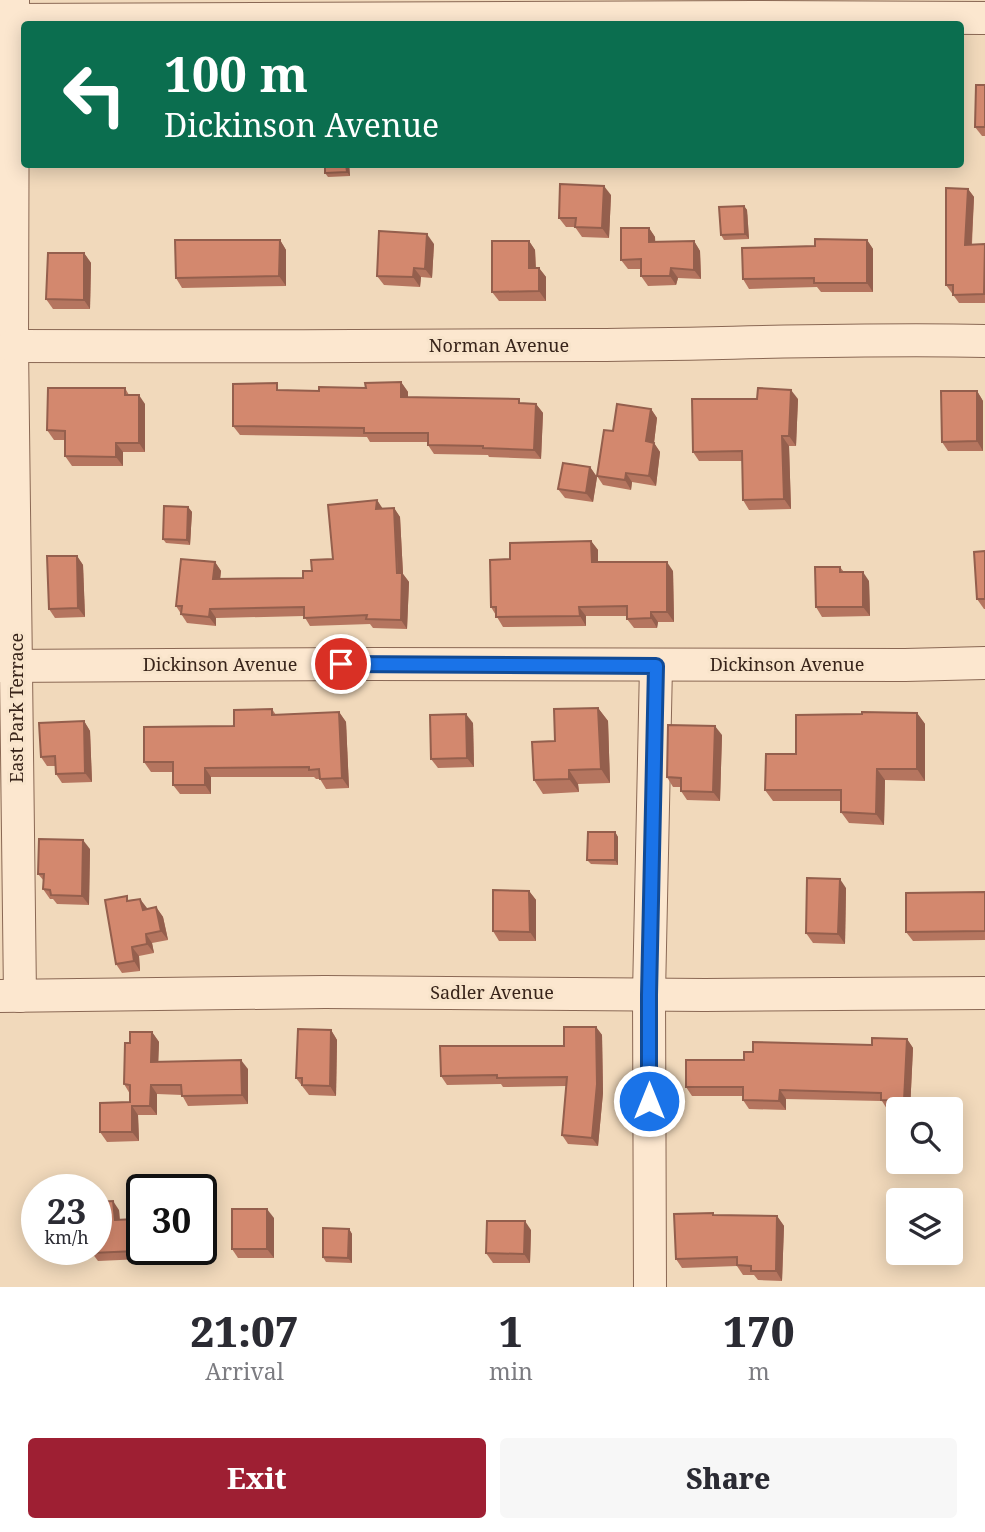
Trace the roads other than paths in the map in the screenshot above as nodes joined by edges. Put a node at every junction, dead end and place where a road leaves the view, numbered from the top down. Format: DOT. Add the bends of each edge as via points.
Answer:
graph roads {
  1 [pos="652,9"];
  2 [pos="13,10"];
  3 [pos="985,18"];
  4 [pos="985,341"];
  5 [pos="12,346"];
  6 [pos="985,663"];
  7 [pos="9,666"];
  8 [pos="656,666"];
  9 [pos="985,993"];
  10 [pos="649,995"];
  11 [pos="10,996"];
  12 [pos="650,1287"];
  1 -- 2 [label="street"];
  1 -- 3 [label="street"];
  2 -- 5 [label="street, East Park Terrace"];
  4 -- 5 [label="street, Norman Avenue"];
  5 -- 7 [label="street, East Park Terrace"];
  6 -- 8 [label="street, Dickinson Avenue"];
  7 -- 8 [label="street, Dickinson Avenue"];
  7 -- 11 [label="street, East Park Terrace"];
  8 -- 10 [label="street"];
  9 -- 10 [label="street, Sadler Avenue"];
  10 -- 11 [label="street, Sadler Avenue" via="325,992"];
  10 -- 12 [label="street"];
}
